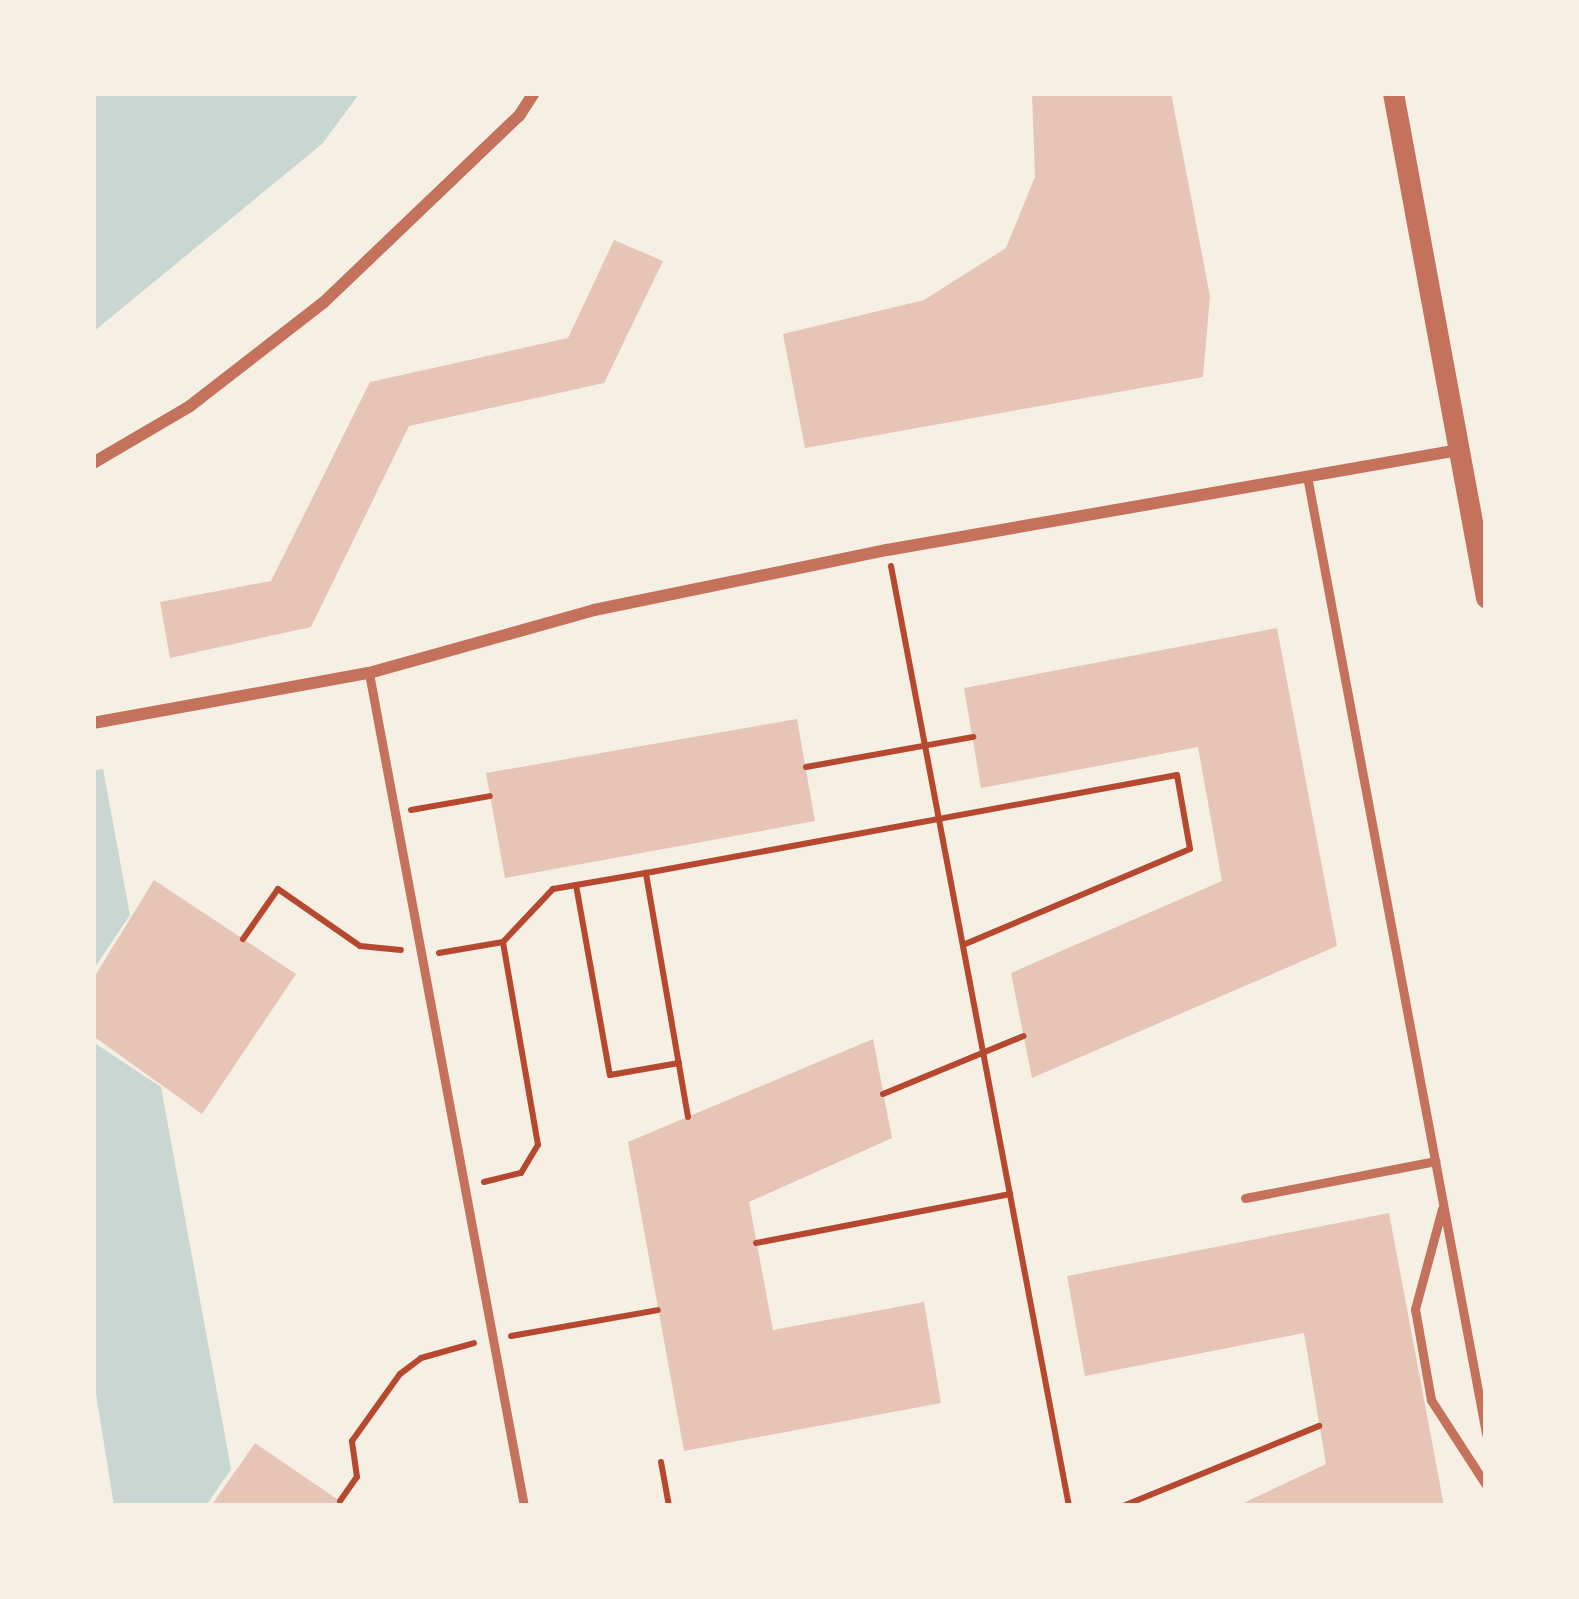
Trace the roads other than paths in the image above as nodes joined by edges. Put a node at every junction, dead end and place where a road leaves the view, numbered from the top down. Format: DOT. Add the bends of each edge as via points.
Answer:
graph roads {
  1 [pos="533,93"];
  2 [pos="1393,93"];
  3 [pos="1459,450"];
  4 [pos="93,463"];
  5 [pos="1307,476"];
  6 [pos="1486,597"];
  7 [pos="369,674"];
  8 [pos="93,723"];
  9 [pos="1436,1161"];
  10 [pos="1245,1198"];
  11 [pos="1444,1203"];
  12 [pos="1486,1433"];
  13 [pos="1486,1485"];
  14 [pos="524,1506"];
  1 -- 4 [label="street" via="519,116 323,303 190,406"];
  2 -- 3 [label="street"];
  3 -- 5 [label="street"];
  3 -- 6 [label="street"];
  5 -- 7 [label="street" via="594,610"];
  5 -- 9 [label="lane"];
  7 -- 8 [label="street"];
  7 -- 14 [label="lane"];
  9 -- 10 [label="lane"];
  9 -- 11 [label="lane"];
  11 -- 12 [label="lane"];
  11 -- 13 [label="lane" via="1415,1309 1430,1400"];
}
